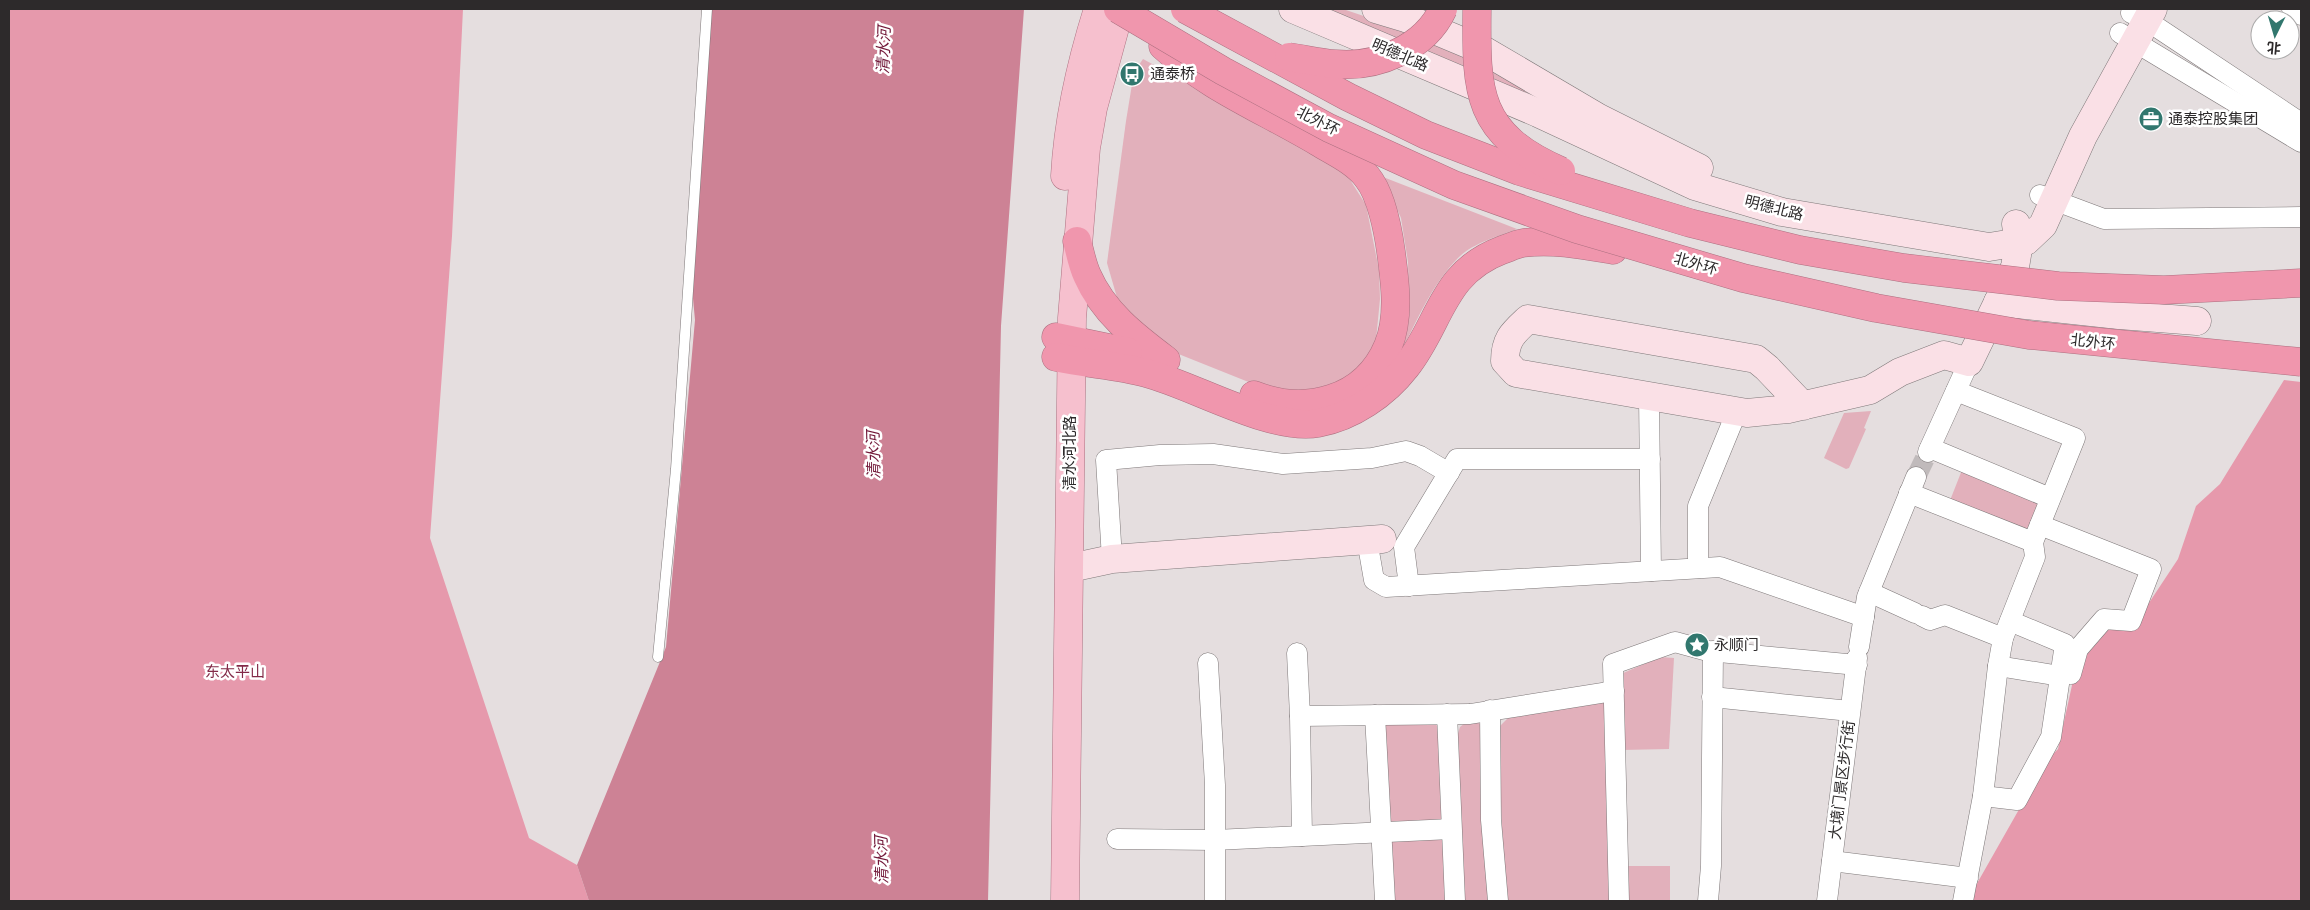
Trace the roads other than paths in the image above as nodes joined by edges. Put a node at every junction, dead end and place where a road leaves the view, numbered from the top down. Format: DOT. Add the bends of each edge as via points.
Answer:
graph roads {
  1 [pos="707,9"];
  2 [pos="1098,9"];
  3 [pos="1185,9"];
  4 [pos="1292,9"];
  5 [pos="1376,9"];
  6 [pos="1443,9"];
  7 [pos="1477,9"];
  8 [pos="2292,9"];
  9 [pos="1124,12"];
  10 [pos="2301,15"];
  11 [pos="2136,21"];
  12 [pos="1267,53"];
  13 [pos="2301,123"];
  14 [pos="2301,142"];
  15 [pos="2047,197"];
  16 [pos="2301,217"];
  17 [pos="2018,234"];
  18 [pos="1077,240"];
  19 [pos="1904,268"];
  20 [pos="2301,283"];
  21 [pos="1998,302"];
  22 [pos="1876,308"];
  23 [pos="2198,321"];
  24 [pos="1064,349"];
  25 [pos="1166,360"];
  26 [pos="1969,362"];
  27 [pos="2301,362"];
  28 [pos="1956,391"];
  29 [pos="1649,395"];
  30 [pos="1802,406"];
  31 [pos="1737,411"];
  32 [pos="1650,459"];
  33 [pos="1448,473"];
  34 [pos="2050,498"];
  35 [pos="2036,534"];
  36 [pos="1374,539"];
  37 [pos="1112,559"];
  38 [pos="1070,568"];
  39 [pos="1698,568"];
  40 [pos="1651,571"];
  41 [pos="1409,586"];
  42 [pos="1869,592"];
  43 [pos="1864,617"];
  44 [pos="2007,629"];
  45 [pos="2071,646"];
  46 [pos="1713,651"];
  47 [pos="1297,653"];
  48 [pos="658,657"];
  49 [pos="1858,657"];
  50 [pos="1208,663"];
  51 [pos="1998,666"];
  52 [pos="2060,676"];
  53 [pos="1614,691"];
  54 [pos="1712,697"];
  55 [pos="1490,710"];
  56 [pos="2055,711"];
  57 [pos="1850,712"];
  58 [pos="1447,714"];
  59 [pos="1376,715"];
  60 [pos="1300,716"];
  61 [pos="1982,796"];
  62 [pos="1451,829"];
  63 [pos="1382,832"];
  64 [pos="1302,836"];
  65 [pos="1117,839"];
  66 [pos="1215,840"];
  67 [pos="1832,861"];
  68 [pos="1968,878"];
  69 [pos="1048,901"];
  70 [pos="1065,901"];
  71 [pos="1215,901"];
  72 [pos="1385,901"];
  73 [pos="1455,901"];
  74 [pos="1498,901"];
  75 [pos="1619,901"];
  76 [pos="1708,901"];
  77 [pos="1827,901"];
  78 [pos="1963,901"];
  1 -- 48 [label="lane" via="676,469"];
  2 -- 24 [label="main road, 清水河北路" via="1079,76 1066,160"];
  3 -- 12 [label="highway, bridge"];
  4 -- 17 [label="main road, 明德北路" via="1538,113 1695,186 1782,212 1989,247"];
  5 -- 17 [label="main road, 明德北路" via="1485,51 1599,118 1708,172 1792,196"];
  6 -- 12 [label="highway, bridge" via="1424,37 1408,48 1374,61 1336,65"];
  7 -- 19 [label="highway, bridge" via="1476,66 1482,100 1508,139 1538,161 1583,180"];
  8 -- 10 [label="street"];
  9 -- 18 [label="main road, 清水河北路" via="1093,108"];
  9 -- 22 [label="highway, 北外环, bridge" via="1223,71 1329,128 1454,185 1577,229 1743,278"];
  9 -- 25 [label="highway" via="1172,54 1212,82 1354,164 1368,177 1380,203 1390,240 1395,302 1388,345 1377,366 1360,384 1329,401 1294,404 1270,401"];
  11 -- 13 [label="street"];
  11 -- 14 [label="street"];
  11 -- 15 [label="main road" via="2058,152"];
  12 -- 19 [label="highway, bridge" via="1426,135 1520,171 1699,225 1800,250"];
  15 -- 16 [label="street" via="2104,219"];
  15 -- 17 [label="main road" via="2028,216"];
  17 -- 21 [label="main road" via="2019,254"];
  18 -- 24 [label="main road, 清水河北路"];
  18 -- 25 [label="highway" via="1086,274 1102,301 1131,333"];
  19 -- 20 [label="highway, bridge" via="2058,286 2164,290"];
  21 -- 23 [label="main road"];
  21 -- 26 [label="main road"];
  22 -- 24 [label="highway, bridge" via="1744,287 1617,251 1579,244 1522,243 1488,256 1451,286 1407,366 1378,396 1347,414 1296,426 1146,373"];
  22 -- 27 [label="highway, 北外环, bridge" via="2029,335"];
  24 -- 25 [label="highway"];
  24 -- 38 [label="main road, 清水河北路"];
  24 -- 69 [label="main road, 清水河北路"];
  26 -- 28 [label="street"];
  26 -- 30 [label="main road" via="1944,355 1900,372 1870,390"];
  28 -- 34 [label="street" via="2075,438"];
  28 -- 34 [label="street" via="1929,450"];
  29 -- 30 [label="main road" via="1516,373 1505,361 1505,348 1512,334 1528,319 1756,359"];
  29 -- 31 [label="main road"];
  29 -- 32 [label="street"];
  30 -- 31 [label="main road"];
  31 -- 39 [label="street" via="1698,506"];
  32 -- 33 [label="street" via="1457,459"];
  32 -- 40 [label="street"];
  33 -- 37 [label="street" via="1406,451 1372,458 1283,464 1213,454 1106,460"];
  33 -- 41 [label="street" via="1404,547"];
  34 -- 35 [label="street"];
  35 -- 42 [label="street, 大境门景区步行街" via="1912,485"];
  35 -- 44 [label="street" via="2035,557"];
  35 -- 45 [label="street" via="2151,569 2132,621 2104,619"];
  36 -- 37 [label="main road"];
  36 -- 41 [label="street" via="1374,580 1386,587"];
  37 -- 38 [label="main road"];
  38 -- 70 [label="main road, 清水河北路"];
  39 -- 40 [label="street"];
  39 -- 43 [label="street" via="1720,567"];
  40 -- 41 [label="street"];
  42 -- 43 [label="street, 大境门景区步行街"];
  42 -- 44 [label="street" via="1930,620 1945,616"];
  43 -- 49 [label="street, 大境门景区步行街"];
  44 -- 45 [label="street"];
  44 -- 51 [label="street"];
  45 -- 52 [label="street"];
  45 -- 56 [label="street" via="2063,706"];
  46 -- 49 [label="street"];
  46 -- 53 [label="street" via="1675,642 1614,664"];
  46 -- 54 [label="street"];
  47 -- 60 [label="street"];
  49 -- 57 [label="street, 大境门景区步行街"];
  50 -- 66 [label="street"];
  51 -- 52 [label="street"];
  51 -- 61 [label="street"];
  52 -- 56 [label="street"];
  53 -- 55 [label="street"];
  53 -- 75 [label="street"];
  54 -- 57 [label="street"];
  54 -- 76 [label="street" via="1712,866"];
  55 -- 58 [label="street"];
  55 -- 74 [label="street" via="1491,820"];
  56 -- 61 [label="street" via="2051,737 2017,800"];
  57 -- 67 [label="street, 大境门景区步行街"];
  58 -- 59 [label="street"];
  58 -- 62 [label="street"];
  59 -- 60 [label="street"];
  59 -- 63 [label="street"];
  60 -- 64 [label="street"];
  61 -- 68 [label="street"];
  62 -- 63 [label="street"];
  62 -- 73 [label="street"];
  63 -- 64 [label="street"];
  63 -- 72 [label="street"];
  64 -- 66 [label="street"];
  65 -- 66 [label="street"];
  66 -- 71 [label="street"];
  67 -- 68 [label="street"];
  67 -- 77 [label="street, 大境门景区步行街"];
  68 -- 78 [label="street"];
}
